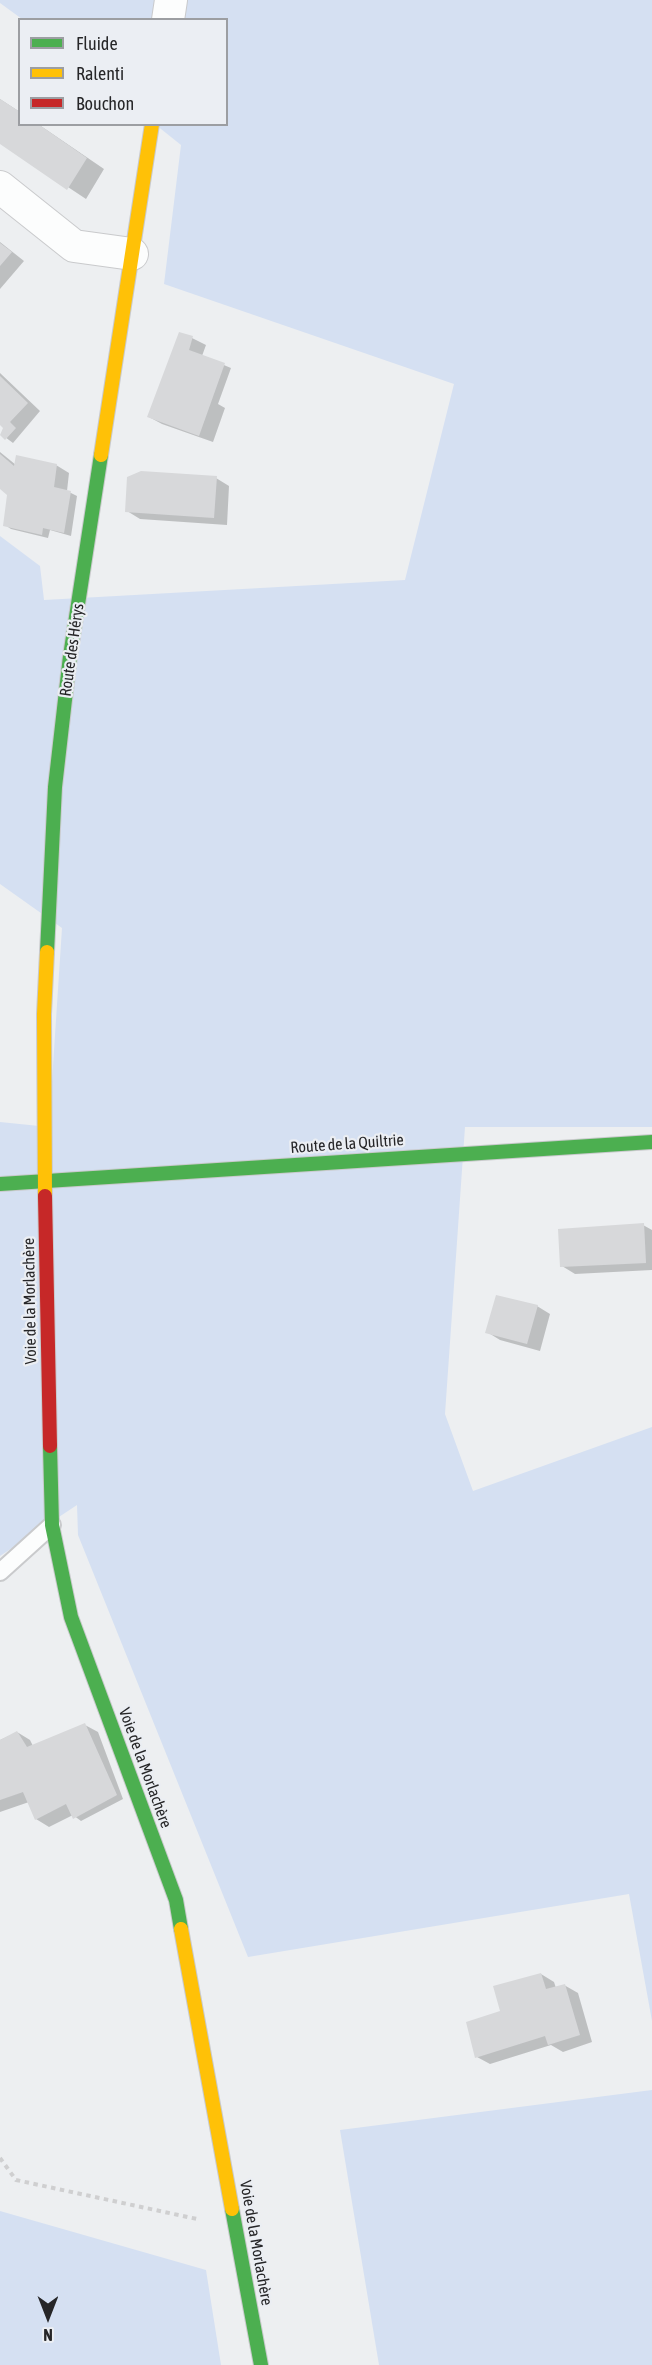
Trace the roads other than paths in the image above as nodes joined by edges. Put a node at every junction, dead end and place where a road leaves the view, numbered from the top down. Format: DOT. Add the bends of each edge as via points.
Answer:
graph roads {
  1 [pos="171,0"];
  2 [pos="168,18"];
  3 [pos="152,126"];
  4 [pos="0,187"];
  5 [pos="132,254"];
  6 [pos="652,1142"];
  7 [pos="45,1180"];
  8 [pos="0,1184"];
  9 [pos="52,1525"];
  10 [pos="0,1572"];
  11 [pos="261,2365"];
  1 -- 2 [label="street"];
  3 -- 5 [label="street, Route des Hérys"];
  4 -- 5 [label="street" via="74,246"];
  5 -- 7 [label="street, Route des Hérys" via="70,656 56,787 44,1014"];
  6 -- 7 [label="street, Route de la Quiltrie"];
  7 -- 8 [label="street, Route de la Quiltrie"];
  7 -- 9 [label="street, Voie de la Morlachère"];
  9 -- 10 [label="lane"];
  9 -- 11 [label="street, Voie de la Morlachère" via="71,1617 176,1900"];
}
